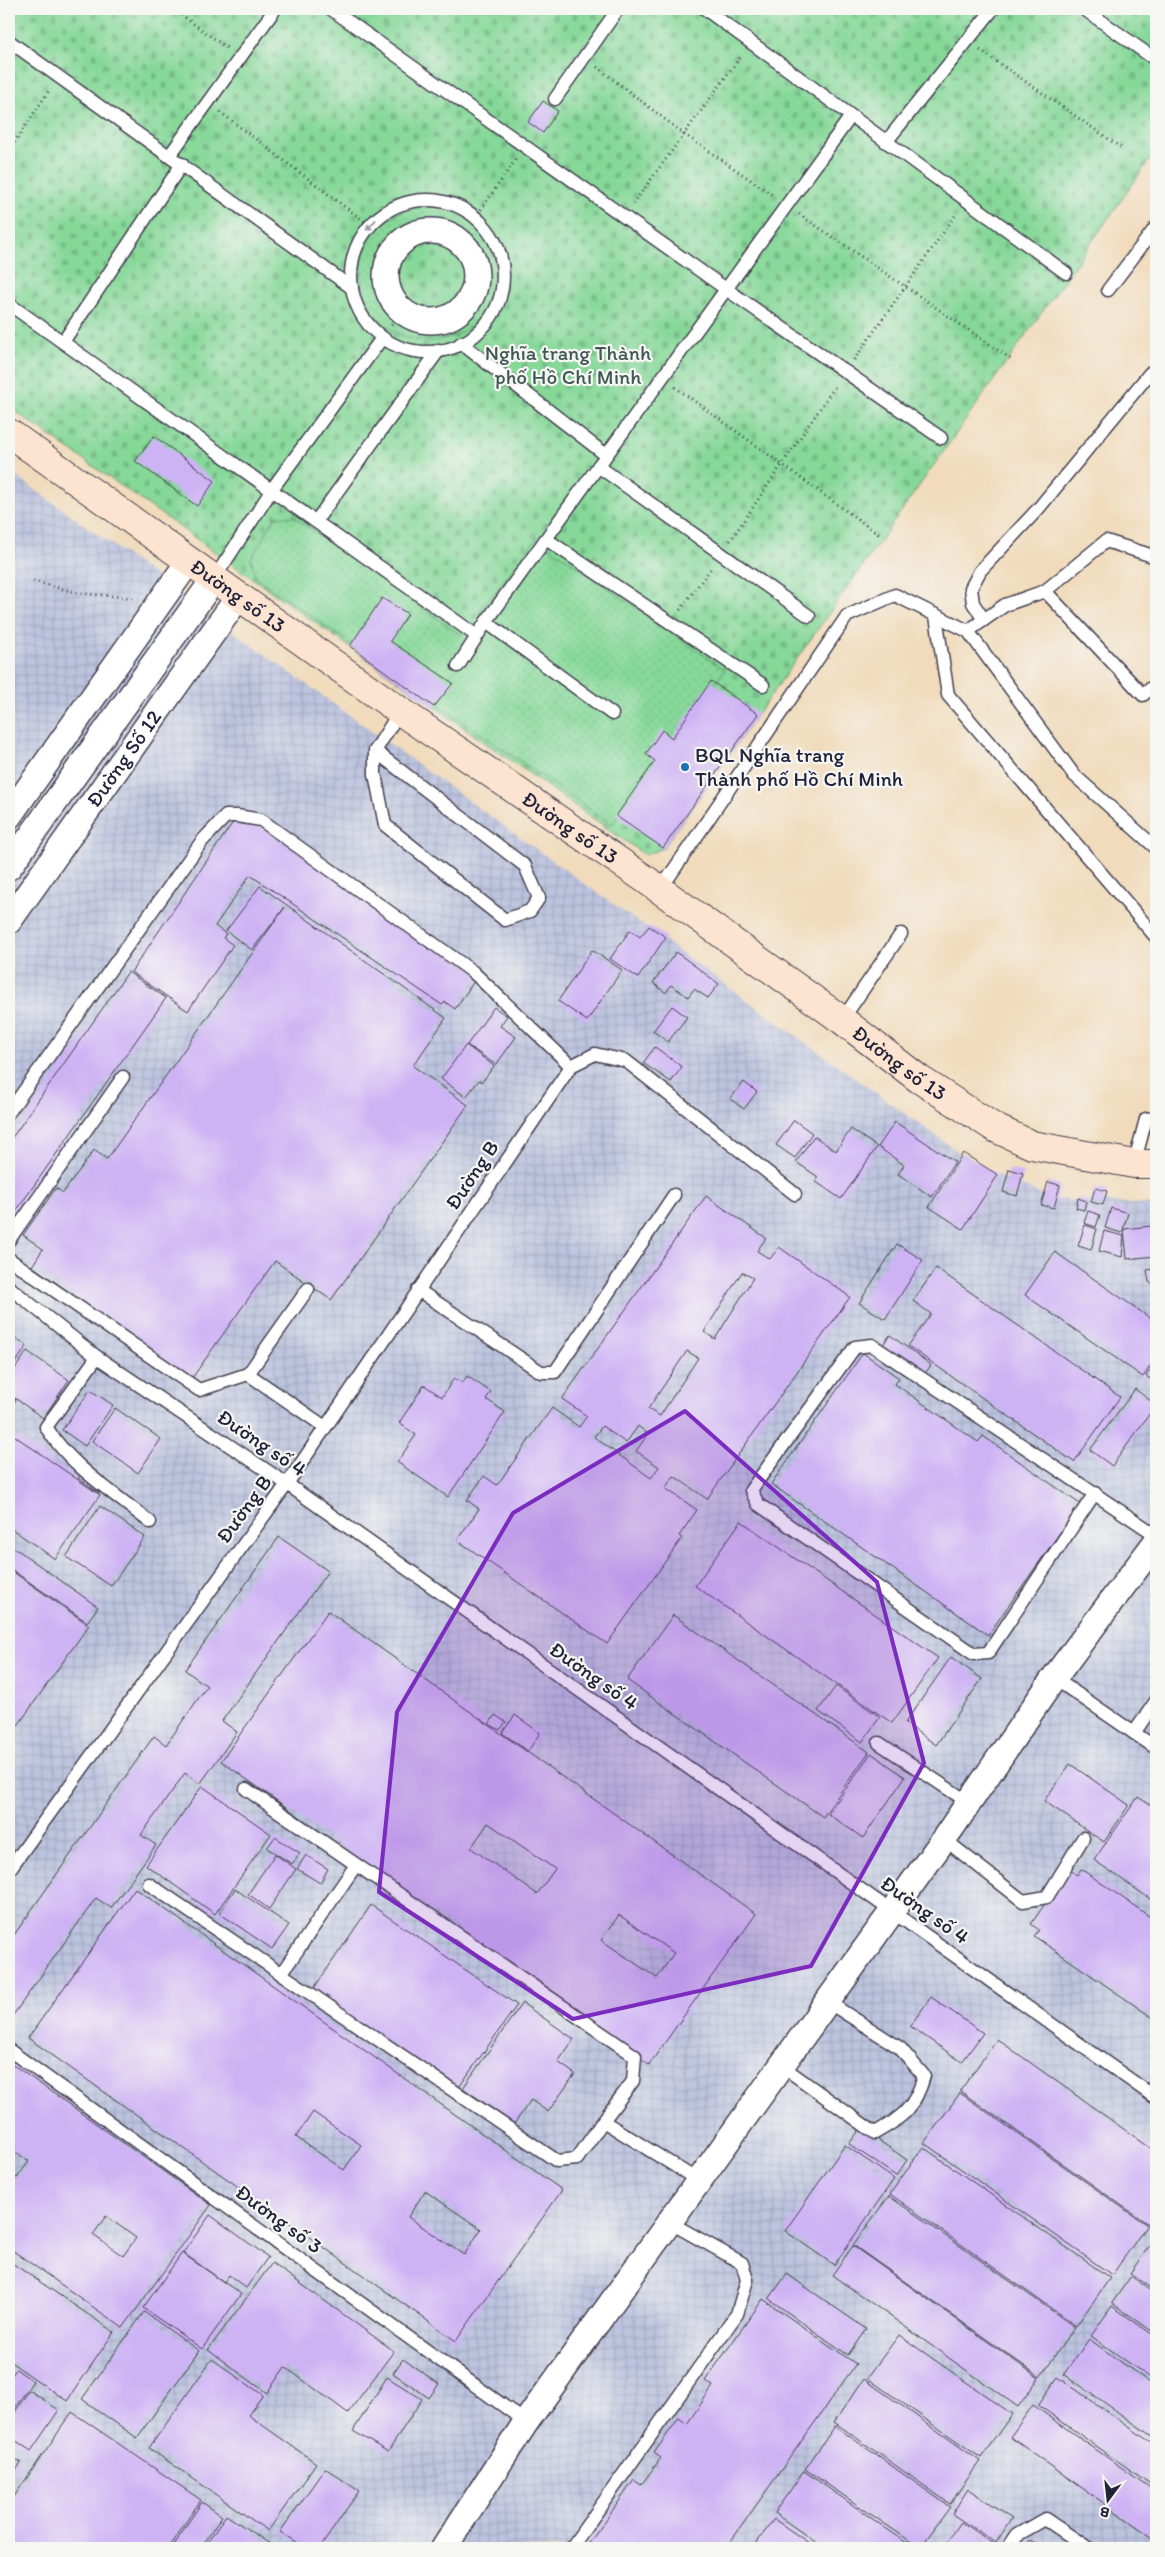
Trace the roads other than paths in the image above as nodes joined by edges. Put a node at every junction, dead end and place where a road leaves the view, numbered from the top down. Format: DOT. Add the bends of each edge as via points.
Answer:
graph roads {
  1 [pos="275,9"];
  2 [pos="331,9"];
  3 [pos="618,9"];
  4 [pos="993,9"];
  5 [pos="1084,9"];
  6 [pos="709,10"];
  7 [pos="9,41"];
  8 [pos="1156,60"];
  9 [pos="556,99"];
  10 [pos="851,116"];
  11 [pos="886,142"];
  12 [pos="170,155"];
  13 [pos="182,164"];
  14 [pos="1156,227"];
  15 [pos="1066,273"];
  16 [pos="352,288"];
  17 [pos="726,289"];
  18 [pos="1108,290"];
  19 [pos="9,304"];
  20 [pos="382,338"];
  21 [pos="63,342"];
  22 [pos="461,343"];
  23 [pos="439,350"];
  24 [pos="1150,373"];
  25 [pos="9,433"];
  26 [pos="941,438"];
  27 [pos="606,455"];
  28 [pos="598,466"];
  29 [pos="272,490"];
  30 [pos="316,521"];
  31 [pos="546,539"];
  32 [pos="1156,557"];
  33 [pos="189,561"];
  34 [pos="214,578"];
  35 [pos="1045,591"];
  36 [pos="239,596"];
  37 [pos="809,616"];
  38 [pos="936,616"];
  39 [pos="984,620"];
  40 [pos="486,622"];
  41 [pos="968,631"];
  42 [pos="477,636"];
  43 [pos="458,666"];
  44 [pos="1156,684"];
  45 [pos="763,685"];
  46 [pos="400,711"];
  47 [pos="612,714"];
  48 [pos="375,752"];
  49 [pos="9,816"];
  50 [pos="1156,848"];
  51 [pos="9,868"];
  52 [pos="660,890"];
  53 [pos="9,921"];
  54 [pos="901,934"];
  55 [pos="1156,936"];
  56 [pos="842,1020"];
  57 [pos="571,1066"];
  58 [pos="123,1077"];
  59 [pos="9,1112"];
  60 [pos="1156,1118"];
  61 [pos="1145,1164"];
  62 [pos="795,1194"];
  63 [pos="674,1195"];
  64 [pos="9,1240"];
  65 [pos="9,1259"];
  66 [pos="9,1287"];
  67 [pos="308,1289"];
  68 [pos="418,1290"];
  69 [pos="97,1357"];
  70 [pos="248,1374"];
  71 [pos="325,1427"];
  72 [pos="287,1484"];
  73 [pos="1096,1493"];
  74 [pos="150,1522"];
  75 [pos="1156,1535"];
  76 [pos="1156,1542"];
  77 [pos="1054,1678"];
  78 [pos="1156,1701"];
  79 [pos="1134,1733"];
  80 [pos="879,1743"];
  81 [pos="1156,1748"];
  82 [pos="246,1789"];
  83 [pos="968,1802"];
  84 [pos="1083,1838"];
  85 [pos="944,1840"];
  86 [pos="356,1865"];
  87 [pos="9,1870"];
  88 [pos="149,1884"];
  89 [pos="892,1912"];
  90 [pos="281,1974"];
  91 [pos="828,2002"];
  92 [pos="9,2050"];
  93 [pos="782,2066"];
  94 [pos="1156,2098"];
  95 [pos="603,2121"];
  96 [pos="699,2181"];
  97 [pos="669,2222"];
  98 [pos="526,2422"];
  99 [pos="444,2548"];
  100 [pos="571,2548"];
  101 [pos="1008,2548"];
  102 [pos="1088,2548"];
  1 -- 12 [label="lane"];
  2 -- 17 [label="lane"];
  3 -- 9 [label="lane"];
  4 -- 11 [label="lane"];
  5 -- 8 [label="lane"];
  6 -- 10 [label="lane"];
  7 -- 12 [label="lane"];
  10 -- 11 [label="lane"];
  10 -- 17 [label="lane"];
  11 -- 15 [label="lane"];
  12 -- 13 [label="lane"];
  13 -- 16 [label="lane"];
  13 -- 21 [label="lane"];
  14 -- 18 [label="lane"];
  16 -- 20 [label="lane" via="353,298 366,321"];
  22 -- 16 [label="lane, one-way" via="475,335 491,317 501,295 503,271 498,248 485,227 465,210 441,201 415,200 390,209 369,224 356,247 350,272"];
  17 -- 26 [label="lane"];
  17 -- 27 [label="lane"];
  19 -- 21 [label="lane"];
  20 -- 23 [label="lane" via="406,349"];
  20 -- 29 [label="lane"];
  21 -- 29 [label="lane"];
  22 -- 23 [label="lane"];
  22 -- 27 [label="lane"];
  23 -- 30 [label="lane"];
  24 -- 39 [label="lane" via="1038,509 980,571 971,588 974,603"];
  25 -- 33 [label="street, Đường số 13"];
  27 -- 28 [label="lane"];
  28 -- 31 [label="lane"];
  28 -- 37 [label="lane"];
  29 -- 30 [label="lane"];
  29 -- 34 [label="lane"];
  30 -- 42 [label="lane"];
  31 -- 40 [label="lane"];
  31 -- 45 [label="lane"];
  32 -- 35 [label="lane" via="1106,542"];
  33 -- 34 [label="street, Đường số 13"];
  33 -- 49 [label="street"];
  34 -- 36 [label="street, Đường số 13"];
  34 -- 51 [label="street, Đường Số 12"];
  35 -- 39 [label="lane" via="1005,605"];
  35 -- 44 [label="lane" via="1143,695"];
  36 -- 46 [label="street, Đường số 13"];
  36 -- 53 [label="street, Đường Số 12"];
  38 -- 41 [label="lane"];
  38 -- 52 [label="lane" via="895,596 847,616"];
  38 -- 55 [label="lane" via="948,695"];
  39 -- 41 [label="lane"];
  40 -- 42 [label="lane"];
  40 -- 47 [label="lane"];
  41 -- 50 [label="lane" via="1074,775"];
  42 -- 43 [label="lane"];
  46 -- 48 [label="lane"];
  46 -- 52 [label="street, Đường số 13"];
  48 -- 48 [label="lane" via="375,774 385,825 505,920 530,911 538,898 524,866"];
  52 -- 56 [label="street, Đường số 13"];
  54 -- 56 [label="lane"];
  56 -- 61 [label="street, Đường số 13" via="919,1078 995,1128 1032,1145"];
  57 -- 59 [label="lane" via="473,972 260,820 226,816 202,841"];
  57 -- 62 [label="lane" via="595,1054 626,1061"];
  57 -- 68 [label="lane, Đường B"];
  58 -- 64 [label="lane"];
  60 -- 61 [label="lane" via="1146,1119"];
  63 -- 68 [label="lane" via="555,1372 541,1372"];
  65 -- 70 [label="lane" via="199,1390"];
  66 -- 69 [label="lane, Đường số 4"];
  67 -- 70 [label="lane"];
  68 -- 71 [label="lane, Đường B"];
  69 -- 72 [label="lane, Đường số 4"];
  69 -- 74 [label="lane" via="46,1427 70,1458"];
  70 -- 71 [label="lane"];
  71 -- 72 [label="lane, Đường B"];
  72 -- 87 [label="lane, Đường B"];
  72 -- 89 [label="lane, Đường số 4"];
  73 -- 73 [label="lane" via="872,1345 855,1347 751,1490 758,1504 974,1654 988,1653"];
  73 -- 75 [label="lane"];
  76 -- 77 [label="street"];
  77 -- 79 [label="lane"];
  77 -- 83 [label="street"];
  78 -- 79 [label="lane"];
  79 -- 81 [label="lane"];
  80 -- 83 [label="lane"];
  82 -- 86 [label="lane"];
  83 -- 85 [label="street"];
  84 -- 85 [label="lane" via="1047,1897 1023,1901"];
  85 -- 89 [label="street"];
  86 -- 90 [label="lane"];
  86 -- 95 [label="lane" via="635,2056 633,2081"];
  88 -- 90 [label="lane"];
  89 -- 91 [label="street"];
  89 -- 94 [label="lane, Đường số 4"];
  90 -- 95 [label="lane" via="557,2161 577,2159"];
  91 -- 93 [label="street"];
  91 -- 93 [label="lane" via="900,2048 924,2076 920,2090 902,2118 875,2132"];
  92 -- 98 [label="lane, Đường số 3"];
  93 -- 96 [label="street"];
  95 -- 96 [label="lane"];
  96 -- 97 [label="street"];
  97 -- 98 [label="street"];
  97 -- 100 [label="lane" via="742,2263 747,2280 736,2314"];
  98 -- 99 [label="street"];
  101 -- 102 [label="lane" via="1017,2535 1045,2519"];
}
